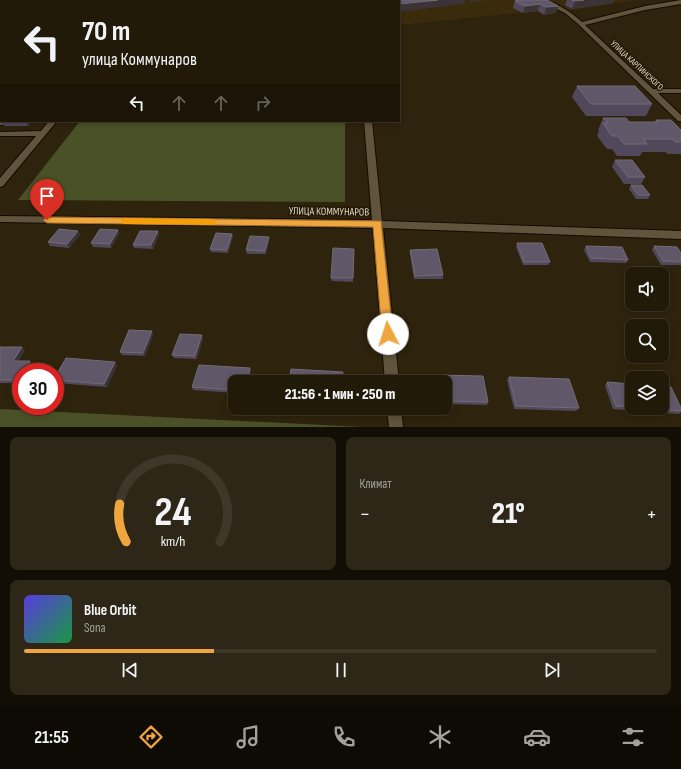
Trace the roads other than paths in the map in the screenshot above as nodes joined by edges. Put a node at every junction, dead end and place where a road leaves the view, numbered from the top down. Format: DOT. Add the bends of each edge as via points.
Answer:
graph roads {
  1 [pos="553,0"];
  2 [pos="543,1"];
  3 [pos="677,1"];
  4 [pos="582,24"];
  5 [pos="652,91"];
  6 [pos="681,92"];
  7 [pos="680,116"];
  8 [pos="53,122"];
  9 [pos="368,122"];
  10 [pos="43,133"];
  11 [pos="0,134"];
  12 [pos="0,184"];
  13 [pos="0,219"];
  14 [pos="377,224"];
  15 [pos="681,235"];
  16 [pos="391,375"];
  17 [pos="395,415"];
  18 [pos="396,427"];
  1 -- 2 [label="street"];
  2 -- 4 [label="street, УЛИЦА КАРПИНСКОГО" via="566,12"];
  3 -- 4 [label="street"];
  4 -- 5 [label="street, УЛИЦА КАРПИНСКОГО"];
  5 -- 6 [label="street"];
  5 -- 7 [label="street, УЛИЦА КАРПИНСКОГО"];
  8 -- 10 [label="street"];
  9 -- 14 [label="street"];
  10 -- 11 [label="street"];
  10 -- 12 [label="street"];
  13 -- 14 [label="street, УЛИЦА КОММУНАРОВ"];
  14 -- 15 [label="street, УЛИЦА КОММУНАРОВ"];
  14 -- 16 [label="street"];
  17 -- 18 [label="street"];
}
